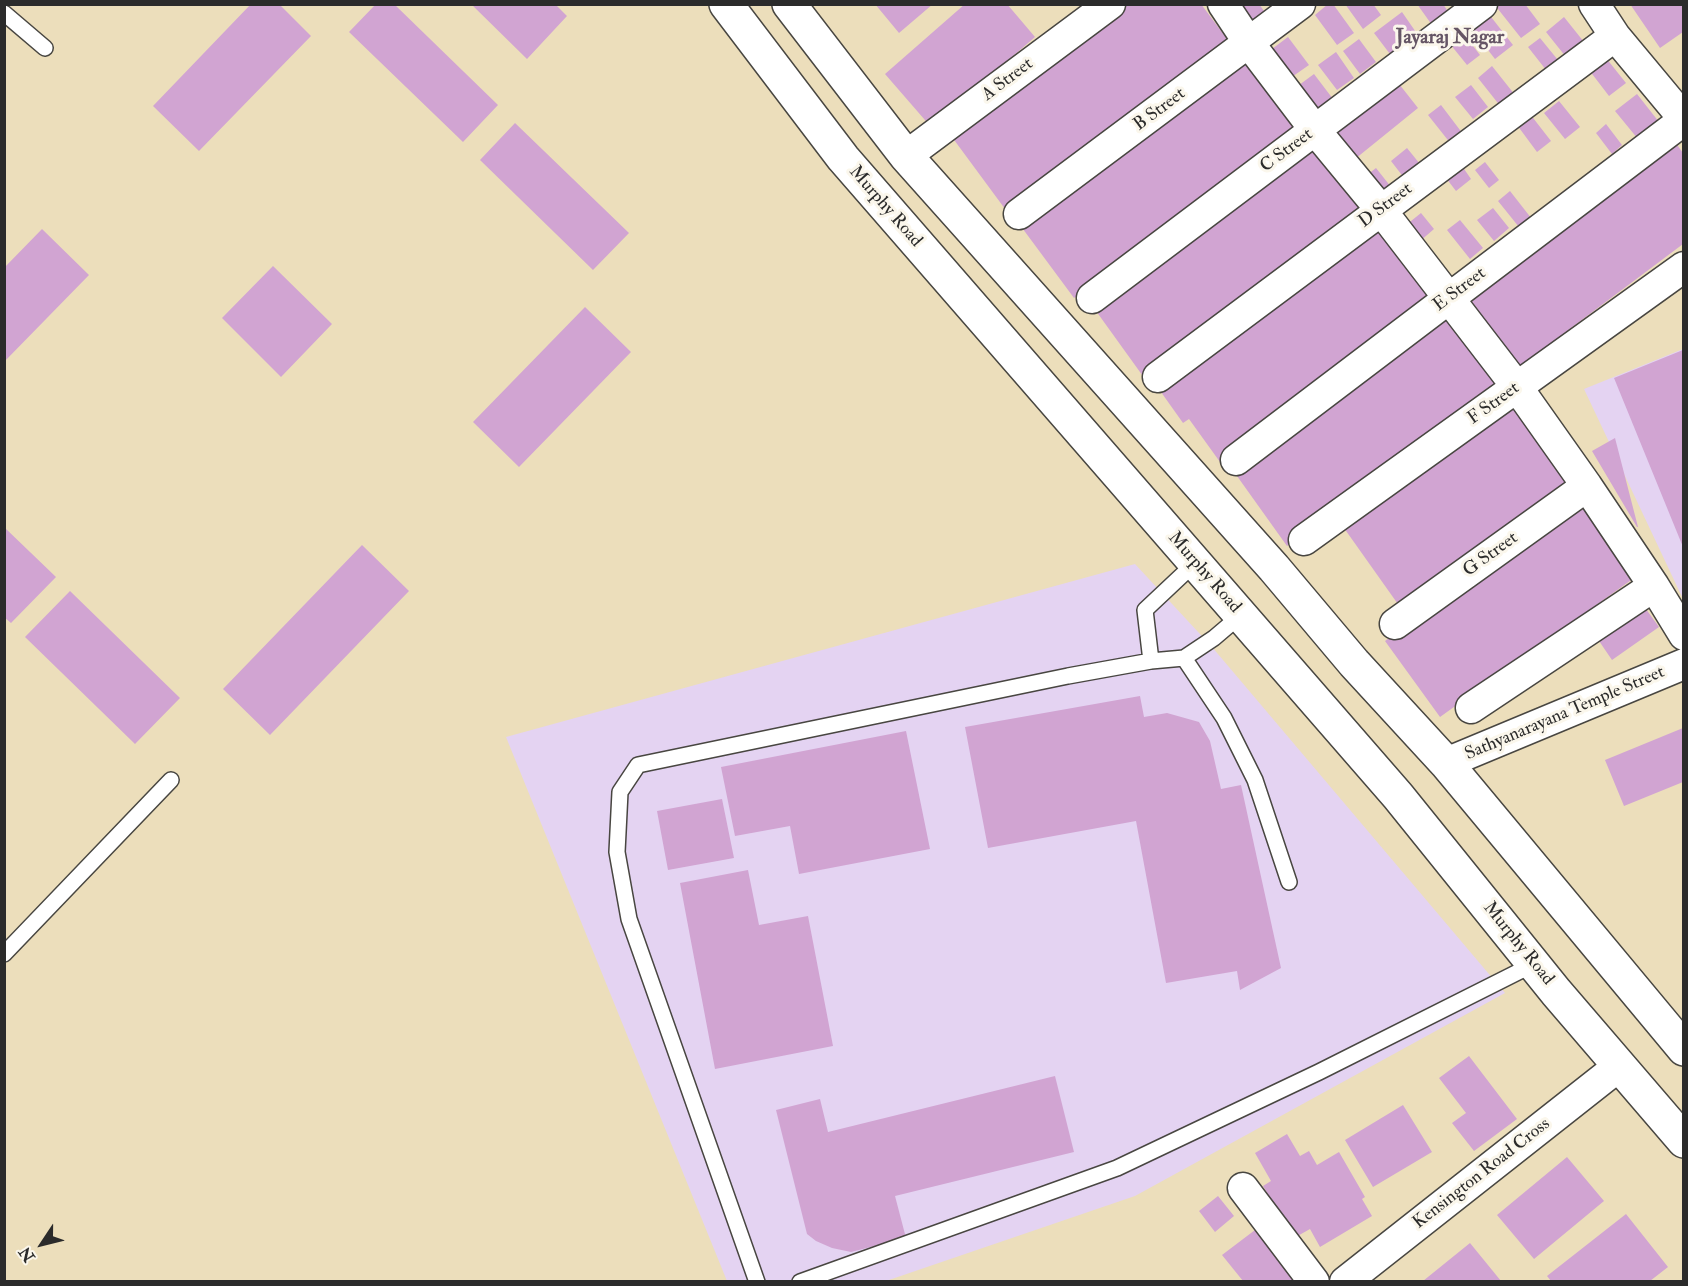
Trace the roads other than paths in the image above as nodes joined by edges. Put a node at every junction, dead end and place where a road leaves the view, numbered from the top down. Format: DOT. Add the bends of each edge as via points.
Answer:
graph roads {
  1 [pos="726,4"];
  2 [pos="789,4"];
  3 [pos="1110,4"];
  4 [pos="1223,4"];
  5 [pos="1300,4"];
  6 [pos="1482,4"];
  7 [pos="1594,4"];
  8 [pos="4,13"];
  9 [pos="1615,36"];
  10 [pos="1249,43"];
  11 [pos="45,48"];
  12 [pos="1683,119"];
  13 [pos="1315,130"];
  14 [pos="906,156"];
  15 [pos="1381,210"];
  16 [pos="1019,214"];
  17 [pos="1683,267"];
  18 [pos="1092,298"];
  19 [pos="1448,299"];
  20 [pos="1158,376"];
  21 [pos="1517,387"];
  22 [pos="1236,460"];
  23 [pos="1587,486"];
  24 [pos="1304,540"];
  25 [pos="1195,562"];
  26 [pos="1653,586"];
  27 [pos="1241,615"];
  28 [pos="1395,624"];
  29 [pos="1683,635"];
  30 [pos="1184,658"];
  31 [pos="1151,661"];
  32 [pos="1683,664"];
  33 [pos="1471,708"];
  34 [pos="1446,763"];
  35 [pos="171,780"];
  36 [pos="1289,882"];
  37 [pos="4,954"];
  38 [pos="1534,964"];
  39 [pos="1683,1049"];
  40 [pos="1620,1066"];
  41 [pos="1683,1142"];
  42 [pos="1243,1188"];
  43 [pos="757,1281"];
  44 [pos="800,1281"];
  45 [pos="1314,1281"];
  46 [pos="1345,1281"];
  1 -- 25 [label="main road, Murphy Road" via="843,158"];
  2 -- 14 [label="main road"];
  3 -- 14 [label="street, A Street"];
  4 -- 10 [label="street"];
  5 -- 10 [label="street, B Street"];
  6 -- 13 [label="street, C Street"];
  7 -- 9 [label="street"];
  8 -- 11 [label="lane"];
  9 -- 12 [label="street"];
  9 -- 15 [label="street, D Street"];
  10 -- 13 [label="street"];
  10 -- 16 [label="street, B Street"];
  12 -- 19 [label="street, E Street"];
  13 -- 15 [label="street"];
  13 -- 18 [label="street, C Street"];
  14 -- 34 [label="main road"];
  15 -- 19 [label="street"];
  15 -- 20 [label="street, D Street"];
  17 -- 21 [label="street, F Street"];
  19 -- 21 [label="street"];
  19 -- 22 [label="street, E Street"];
  21 -- 23 [label="street"];
  21 -- 24 [label="street, F Street"];
  23 -- 26 [label="street"];
  23 -- 28 [label="street, G Street"];
  25 -- 27 [label="main road, Murphy Road"];
  25 -- 31 [label="lane" via="1145,610"];
  26 -- 29 [label="street"];
  26 -- 33 [label="street"];
  27 -- 30 [label="lane"];
  27 -- 38 [label="main road, Murphy Road" via="1398,796"];
  30 -- 31 [label="lane"];
  30 -- 36 [label="lane" via="1224,718 1255,780"];
  31 -- 43 [label="lane" via="638,765 620,792 617,852 629,918"];
  32 -- 34 [label="street, Sathyanarayana Temple Street"];
  34 -- 39 [label="main road"];
  35 -- 37 [label="lane"];
  38 -- 40 [label="main road, Murphy Road"];
  38 -- 44 [label="lane" via="1117,1168"];
  40 -- 41 [label="main road, Murphy Road"];
  40 -- 46 [label="street, Kensington Road Cross"];
  42 -- 45 [label="street"];
}
